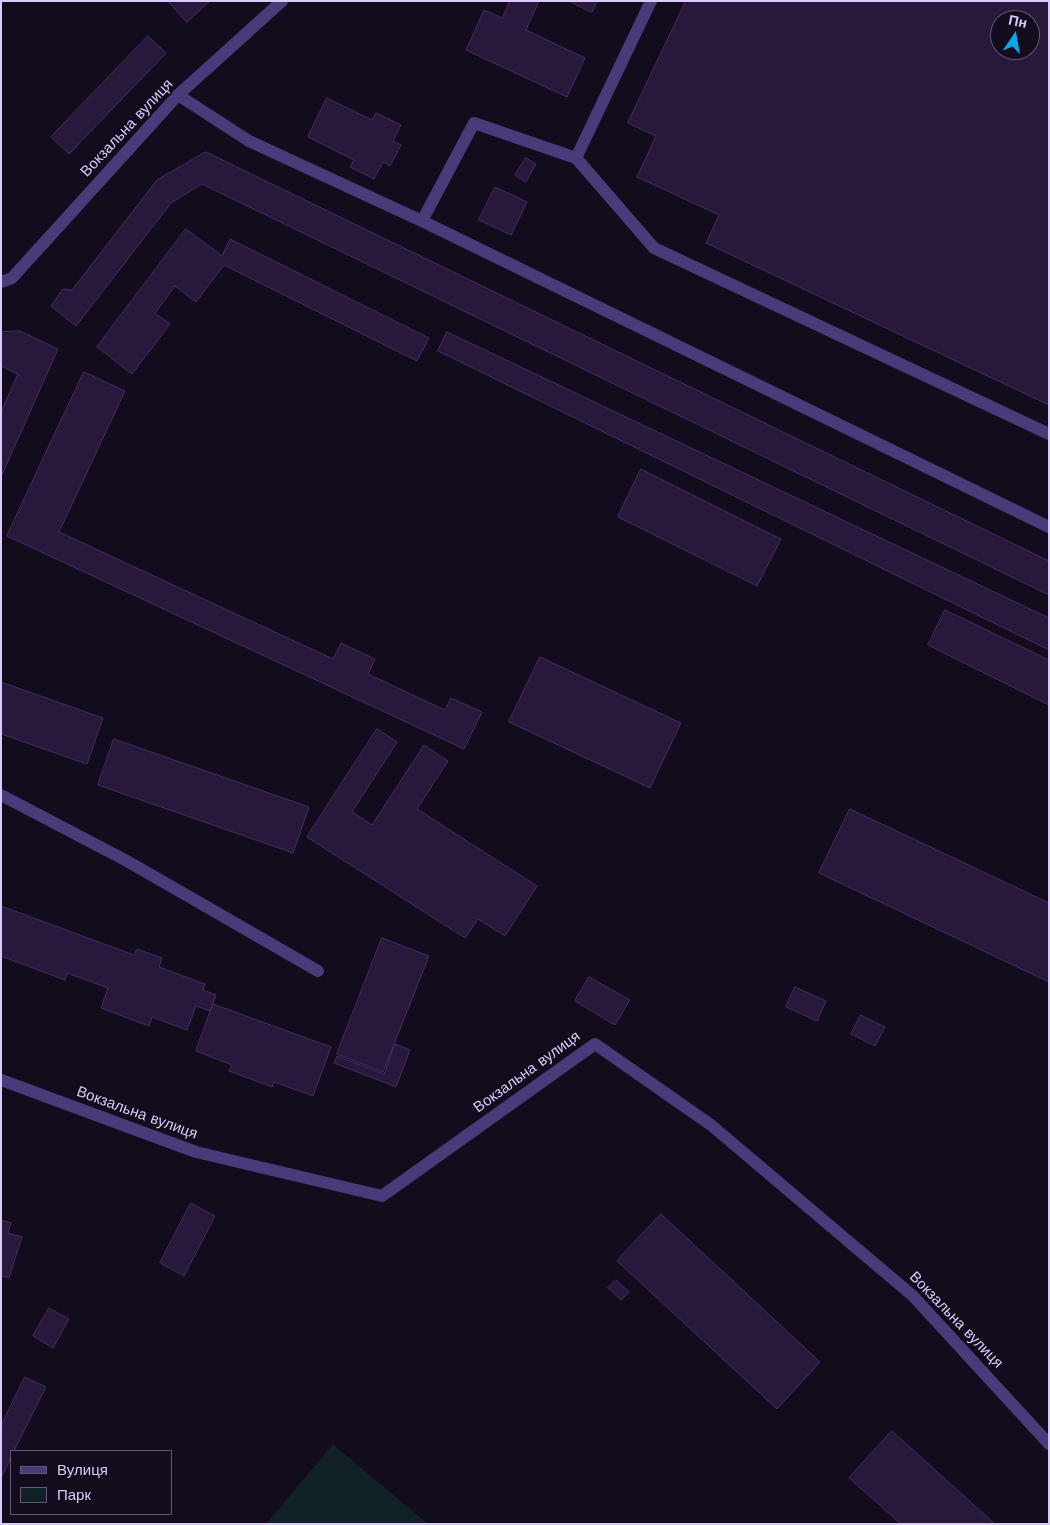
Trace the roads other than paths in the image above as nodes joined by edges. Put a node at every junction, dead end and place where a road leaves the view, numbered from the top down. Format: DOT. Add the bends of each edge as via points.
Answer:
graph roads {
  1 [pos="282,1"];
  2 [pos="650,1"];
  3 [pos="178,95"];
  4 [pos="576,158"];
  5 [pos="422,221"];
  6 [pos="1,282"];
  7 [pos="1049,434"];
  8 [pos="1049,527"];
  9 [pos="1,795"];
  10 [pos="318,971"];
  11 [pos="1,1080"];
  12 [pos="1049,1444"];
  1 -- 3 [label="street, Вокзальна вулиця"];
  2 -- 4 [label="street"];
  3 -- 5 [label="street" via="249,141"];
  3 -- 6 [label="street, Вокзальна вулиця" via="12,278"];
  4 -- 5 [label="street" via="474,123"];
  4 -- 7 [label="street" via="654,248"];
  5 -- 8 [label="street"];
  9 -- 10 [label="street" via="128,861"];
  11 -- 12 [label="street, Вокзальна вулиця" via="196,1152 382,1196 595,1044 711,1125 913,1296"];
}
